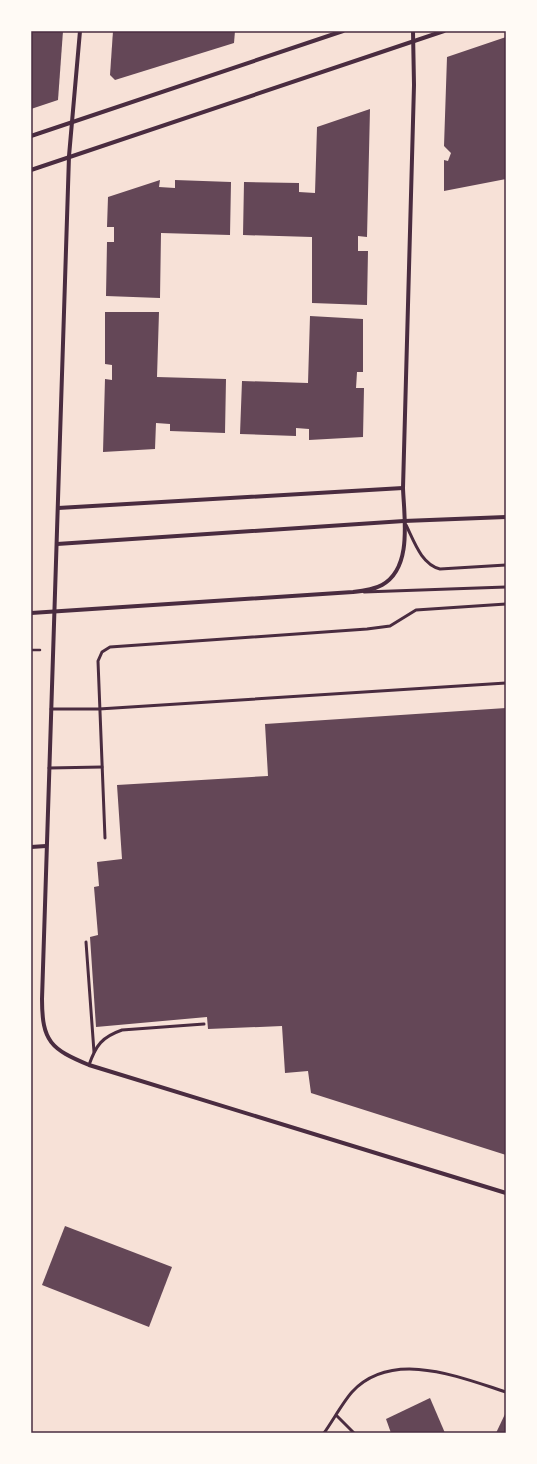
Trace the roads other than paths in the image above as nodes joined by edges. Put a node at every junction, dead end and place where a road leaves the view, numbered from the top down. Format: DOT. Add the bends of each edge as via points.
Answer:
graph roads {
  1 [pos="80,31"];
  2 [pos="344,31"];
  3 [pos="414,31"];
  4 [pos="444,31"];
  5 [pos="414,41"];
  6 [pos="72,122"];
  7 [pos="31,136"];
  8 [pos="69,156"];
  9 [pos="31,170"];
  10 [pos="403,488"];
  11 [pos="58,508"];
  12 [pos="506,517"];
  13 [pos="404,521"];
  14 [pos="57,544"];
  15 [pos="506,565"];
  16 [pos="506,587"];
  17 [pos="353,592"];
  18 [pos="506,604"];
  19 [pos="54,612"];
  20 [pos="31,613"];
  21 [pos="506,683"];
  22 [pos="51,709"];
  23 [pos="99,709"];
  24 [pos="102,767"];
  25 [pos="49,768"];
  26 [pos="105,838"];
  27 [pos="46,846"];
  28 [pos="31,847"];
  29 [pos="86,942"];
  30 [pos="204,1024"];
  31 [pos="94,1052"];
  32 [pos="89,1065"];
  33 [pos="506,1193"];
  34 [pos="506,1392"];
  35 [pos="337,1416"];
  36 [pos="324,1433"];
  37 [pos="354,1433"];
  1 -- 6 [label="street"];
  2 -- 6 [label="street"];
  3 -- 5 [label="street"];
  4 -- 5 [label="street"];
  5 -- 8 [label="street"];
  5 -- 10 [label="street"];
  6 -- 7 [label="street"];
  6 -- 8 [label="street"];
  8 -- 9 [label="street"];
  8 -- 11 [label="street"];
  10 -- 11 [label="street"];
  10 -- 13 [label="street"];
  11 -- 14 [label="street"];
  12 -- 13 [label="street"];
  13 -- 14 [label="street"];
  13 -- 15 [label="lane" via="424,559 432,567 440,569"];
  13 -- 17 [label="street" via="402,554 396,572 383,585 372,590"];
  14 -- 19 [label="street"];
  16 -- 17 [label="lane"];
  17 -- 19 [label="street"];
  18 -- 23 [label="lane" via="416,610 390,626 367,629 110,647 102,652 98,661"];
  19 -- 20 [label="street"];
  19 -- 22 [label="street"];
  21 -- 23 [label="lane"];
  22 -- 23 [label="lane"];
  22 -- 25 [label="street"];
  23 -- 24 [label="lane"];
  24 -- 25 [label="lane"];
  24 -- 26 [label="lane"];
  25 -- 27 [label="street"];
  27 -- 28 [label="street"];
  27 -- 32 [label="street" via="42,1021 51,1043 60,1051"];
  29 -- 31 [label="lane"];
  30 -- 31 [label="lane" via="122,1030 110,1034 100,1042"];
  31 -- 32 [label="lane"];
  32 -- 33 [label="street"];
  34 -- 35 [label="lane" via="439,1371 403,1369 372,1377 352,1392"];
  35 -- 36 [label="lane"];
  35 -- 37 [label="lane"];
}
